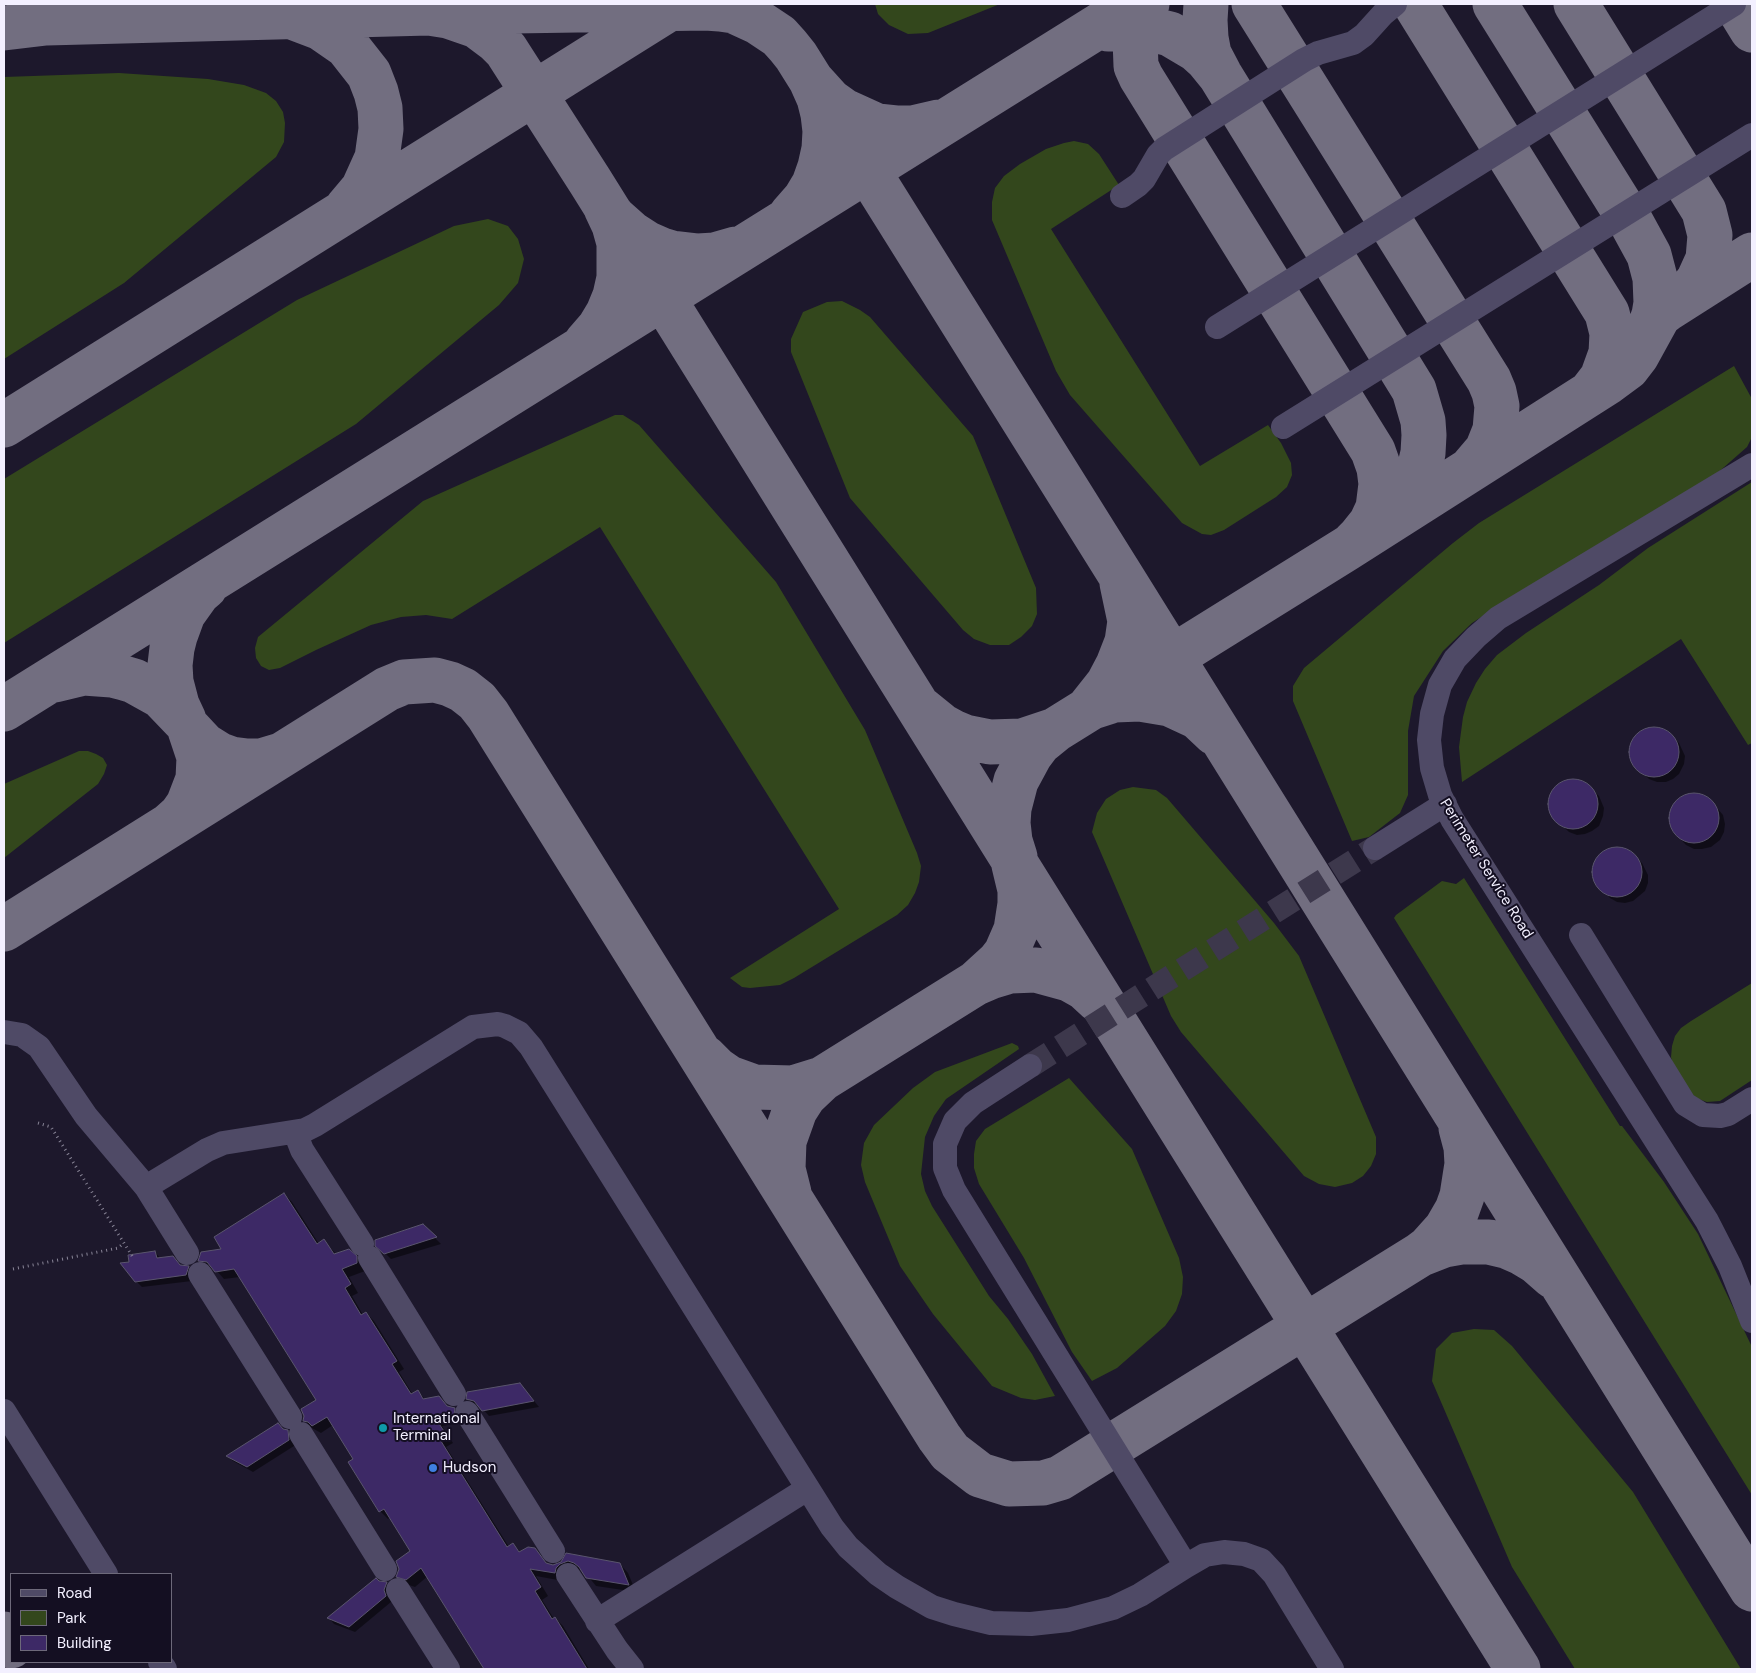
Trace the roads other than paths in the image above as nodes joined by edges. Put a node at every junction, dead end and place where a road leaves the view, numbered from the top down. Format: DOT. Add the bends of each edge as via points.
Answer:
graph roads {
  1 [pos="1395,4"];
  2 [pos="1734,4"];
  3 [pos="1752,135"];
  4 [pos="1122,196"];
  5 [pos="1217,327"];
  6 [pos="1283,428"];
  7 [pos="1752,465"];
  8 [pos="1445,804"];
  9 [pos="1376,848"];
  10 [pos="1581,935"];
  11 [pos="4,1032"];
  12 [pos="1030,1066"];
  13 [pos="1752,1099"];
  14 [pos="295,1132"];
  15 [pos="146,1187"];
  16 [pos="187,1253"];
  17 [pos="200,1274"];
  18 [pos="1752,1321"];
  19 [pos="4,1411"];
  20 [pos="807,1489"];
  21 [pos="553,1551"];
  22 [pos="1186,1566"];
  23 [pos="385,1569"];
  24 [pos="105,1573"];
  25 [pos="568,1575"];
  26 [pos="398,1590"];
  27 [pos="597,1621"];
  28 [pos="448,1669"];
  29 [pos="632,1669"];
  30 [pos="1332,1669"];
  1 -- 4 [label="street" via="1354,43 1304,60 1164,149 1138,186"];
  2 -- 5 [label="street"];
  3 -- 6 [label="street"];
  7 -- 8 [label="street, Perimeter Service Road" via="1498,618 1455,659 1440,686 1429,740 1432,768"];
  8 -- 9 [label="street"];
  8 -- 18 [label="street, Perimeter Service Road" via="1707,1221 1730,1266"];
  10 -- 13 [label="street" via="1685,1104 1703,1115 1720,1116"];
  11 -- 15 [label="street" via="22,1035 38,1047 86,1116"];
  12 -- 22 [label="street" via="973,1103 955,1121 945,1144 944,1168 954,1190"];
  14 -- 15 [label="street" via="223,1143"];
  14 -- 20 [label="street" via="314,1125 473,1027 498,1024 519,1033 531,1047"];
  14 -- 21 [label="street" via="302,1150"];
  15 -- 16 [label="street"];
  17 -- 23 [label="street"];
  19 -- 24 [label="street"];
  20 -- 22 [label="street" via="832,1527 878,1574 932,1607 991,1623 1040,1624 1101,1612 1140,1595"];
  20 -- 27 [label="street"];
  22 -- 30 [label="street" via="1205,1555 1224,1552 1261,1560 1274,1574"];
  25 -- 27 [label="street"];
  26 -- 28 [label="street"];
  27 -- 29 [label="street"];
}
